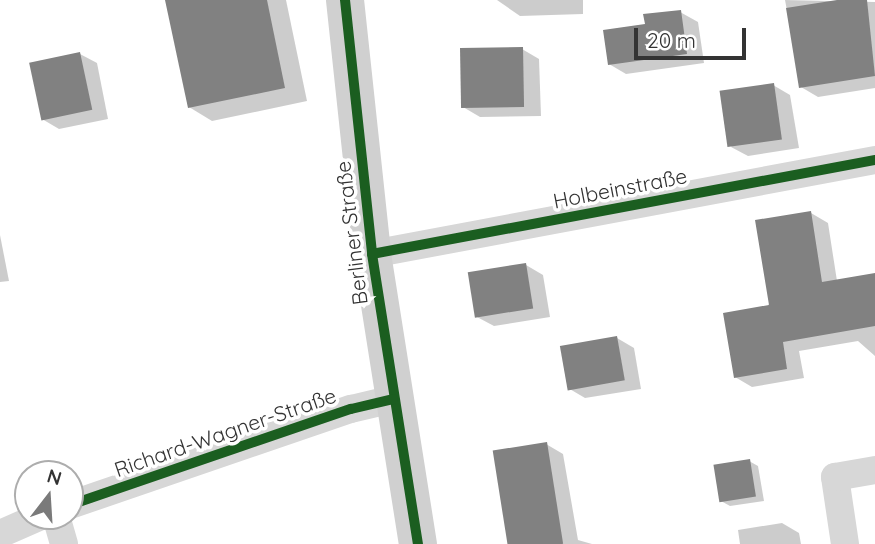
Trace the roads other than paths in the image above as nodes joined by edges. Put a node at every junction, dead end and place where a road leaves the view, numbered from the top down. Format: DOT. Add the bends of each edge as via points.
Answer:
graph roads {
  1 [pos="345,0"];
  2 [pos="875,160"];
  3 [pos="372,254"];
  4 [pos="393,400"];
  5 [pos="875,470"];
  6 [pos="84,500"];
  7 [pos="418,544"];
  8 [pos="845,544"];
  1 -- 3 [label="main road, Berliner Straße"];
  2 -- 3 [label="street, Holbeinstraße"];
  3 -- 4 [label="main road, Berliner Straße"];
  4 -- 6 [label="street, Richard-Wagner-Straße" via="351,409"];
  4 -- 7 [label="main road, Berliner Straße"];
  5 -- 8 [label="street" via="835,477"];
}
